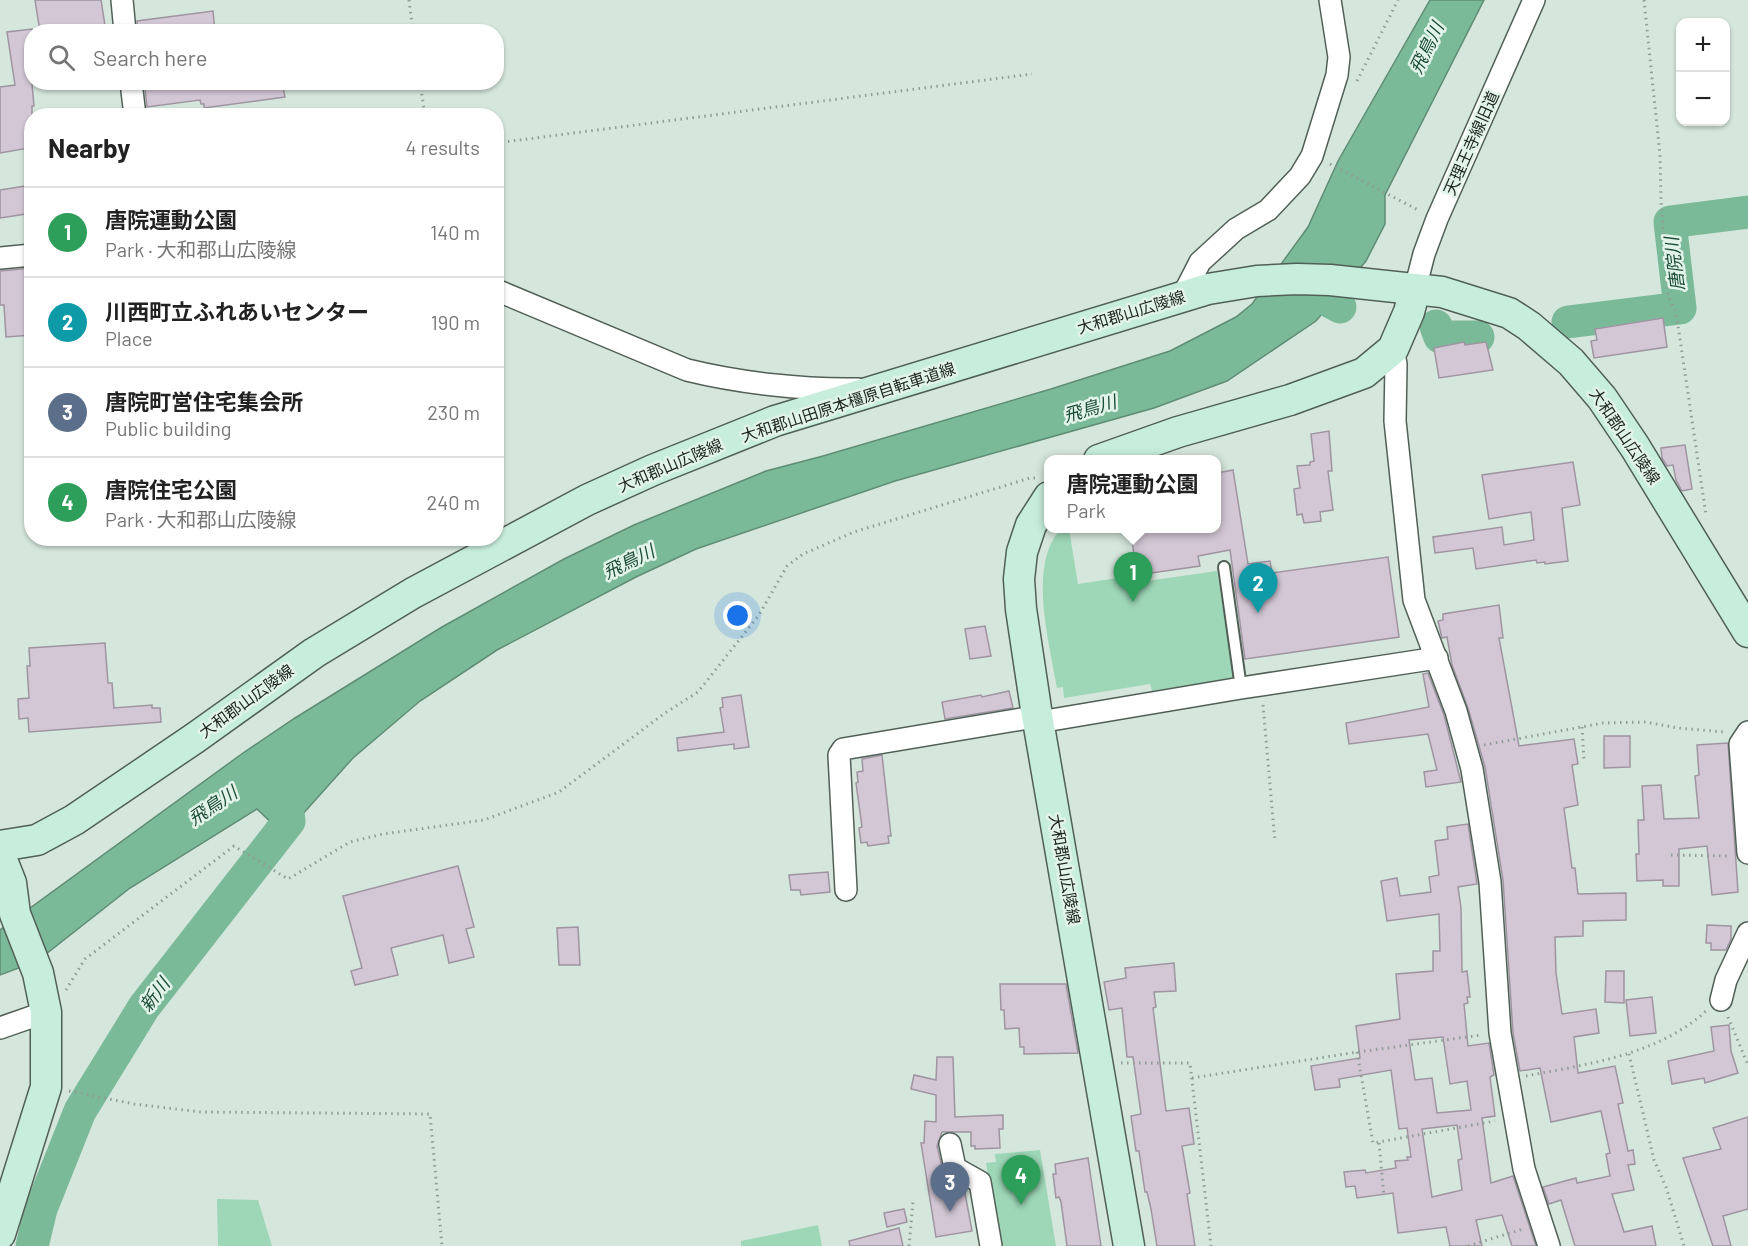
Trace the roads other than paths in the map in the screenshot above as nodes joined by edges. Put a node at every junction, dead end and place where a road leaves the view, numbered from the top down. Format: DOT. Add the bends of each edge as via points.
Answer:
graph roads {
  1 [pos="122,0"];
  2 [pos="1330,0"];
  3 [pos="1534,0"];
  4 [pos="124,24"];
  5 [pos="133,90"];
  6 [pos="134,108"];
  7 [pos="24,256"];
  8 [pos="0,258"];
  9 [pos="1415,289"];
  10 [pos="504,293"];
  11 [pos="1195,293"];
  12 [pos="1393,350"];
  13 [pos="768,384"];
  14 [pos="876,389"];
  15 [pos="775,421"];
  16 [pos="1111,455"];
  17 [pos="1044,488"];
  18 [pos="504,544"];
  19 [pos="501,546"];
  20 [pos="1224,567"];
  21 [pos="1748,632"];
  22 [pos="1437,658"];
  23 [pos="1251,686"];
  24 [pos="1039,720"];
  25 [pos="1747,732"];
  26 [pos="0,846"];
  27 [pos="1742,854"];
  28 [pos="0,855"];
  29 [pos="846,890"];
  30 [pos="1748,933"];
  31 [pos="1721,1000"];
  32 [pos="46,1012"];
  33 [pos="0,1028"];
  34 [pos="950,1144"];
  35 [pos="0,1234"];
  36 [pos="991,1246"];
  37 [pos="1129,1246"];
  38 [pos="1549,1246"];
  1 -- 4 [label="street"];
  2 -- 11 [label="street" via="1339,57 1337,75 1312,156 1300,176 1269,210 1236,228 1200,262"];
  3 -- 9 [label="street, 天理王寺線旧道" via="1437,219"];
  5 -- 6 [label="street"];
  7 -- 8 [label="street"];
  9 -- 11 [label="main road, 大和郡山広陵線" via="1297,279 1257,281"];
  9 -- 12 [label="main road"];
  9 -- 21 [label="main road, 大和郡山広陵線" via="1442,292 1509,313 1571,362 1602,398 1635,447"];
  10 -- 13 [label="street" via="687,370"];
  11 -- 14 [label="main road, 大和郡山広陵線"];
  12 -- 16 [label="main road" via="1364,373"];
  12 -- 22 [label="street" via="1395,421 1414,600"];
  13 -- 14 [label="street"];
  13 -- 15 [label="street" via="776,398"];
  14 -- 15 [label="main road, 大和郡山広陵線"];
  15 -- 18 [label="main road, 大和郡山広陵線" via="587,500"];
  17 -- 24 [label="main road, 大和郡山広陵線" via="1022,552 1019,579"];
  19 -- 26 [label="main road, 大和郡山広陵線" via="314,653 74,820 37,840"];
  20 -- 23 [label="lane"];
  22 -- 23 [label="street"];
  22 -- 38 [label="street" via="1472,769 1490,882 1500,1033 1524,1168"];
  23 -- 24 [label="street"];
  24 -- 29 [label="street" via="1028,718 843,750 839,755"];
  24 -- 37 [label="main road, 大和郡山広陵線"];
  25 -- 27 [label="street" via="1740,744"];
  28 -- 32 [label="main road" via="11,883 15,914 38,973"];
  30 -- 31 [label="street"];
  32 -- 33 [label="street"];
  32 -- 35 [label="main road" via="46,1087"];
  34 -- 36 [label="street" via="955,1168 980,1182"];
}
